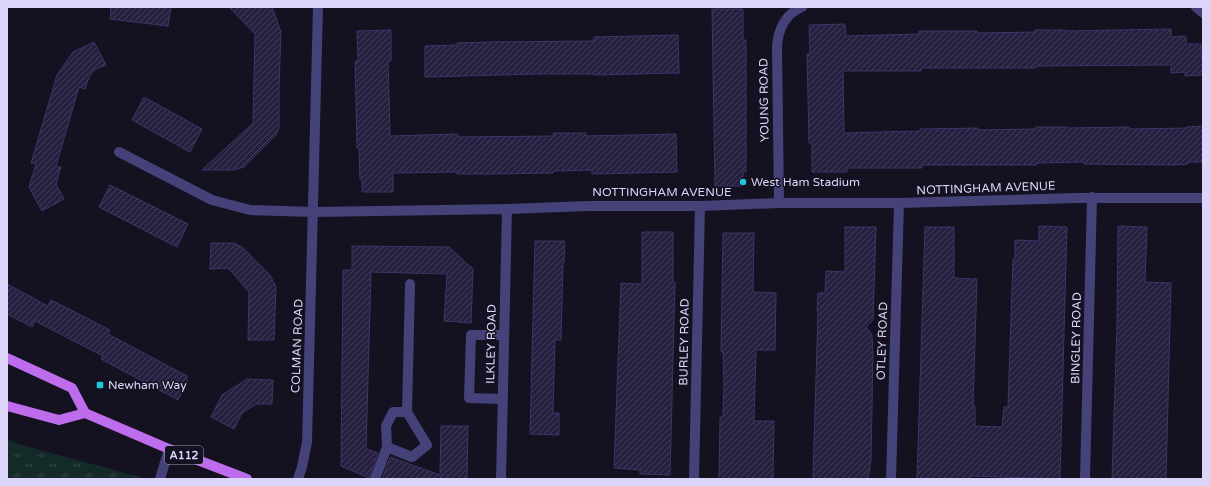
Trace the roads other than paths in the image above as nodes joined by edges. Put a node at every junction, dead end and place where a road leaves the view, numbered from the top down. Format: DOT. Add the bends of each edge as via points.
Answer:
graph roads {
  1 [pos="318,7"];
  2 [pos="802,7"];
  3 [pos="1196,7"];
  4 [pos="1203,13"];
  5 [pos="119,152"];
  6 [pos="1092,197"];
  7 [pos="1203,198"];
  8 [pos="778,203"];
  9 [pos="899,203"];
  10 [pos="700,206"];
  11 [pos="507,209"];
  12 [pos="314,212"];
  13 [pos="410,284"];
  14 [pos="504,335"];
  15 [pos="7,358"];
  16 [pos="503,399"];
  17 [pos="7,406"];
  18 [pos="407,412"];
  19 [pos="85,413"];
  20 [pos="387,447"];
  21 [pos="169,449"];
  22 [pos="160,479"];
  23 [pos="247,479"];
  24 [pos="298,479"];
  25 [pos="375,479"];
  26 [pos="501,479"];
  27 [pos="694,479"];
  28 [pos="891,479"];
  29 [pos="1086,479"];
  1 -- 12 [label="street, COLMAN ROAD"];
  2 -- 8 [label="street, YOUNG ROAD" via="783,22 776,47"];
  3 -- 4 [label="street"];
  5 -- 12 [label="street" via="212,200 250,210"];
  6 -- 7 [label="street, NOTTINGHAM AVENUE"];
  6 -- 9 [label="street, NOTTINGHAM AVENUE"];
  6 -- 29 [label="street, BINGLEY ROAD"];
  8 -- 9 [label="street, NOTTINGHAM AVENUE"];
  8 -- 10 [label="street, NOTTINGHAM AVENUE"];
  9 -- 28 [label="street, OTLEY ROAD"];
  10 -- 11 [label="street, NOTTINGHAM AVENUE"];
  10 -- 27 [label="street, BURLEY ROAD"];
  11 -- 12 [label="street, NOTTINGHAM AVENUE"];
  11 -- 14 [label="street, ILKLEY ROAD"];
  12 -- 24 [label="street, COLMAN ROAD" via="307,442"];
  13 -- 18 [label="street"];
  14 -- 16 [label="street, ILKLEY ROAD"];
  14 -- 16 [label="street" via="471,335 469,398"];
  15 -- 19 [label="main road" via="72,388"];
  16 -- 26 [label="street, ILKLEY ROAD"];
  17 -- 19 [label="main road" via="59,420"];
  18 -- 20 [label="street" via="393,412 386,426"];
  18 -- 20 [label="street" via="427,445 412,457"];
  19 -- 21 [label="main road, A112"];
  20 -- 25 [label="street"];
  21 -- 22 [label="street"];
  21 -- 23 [label="main road, A112"];
}
